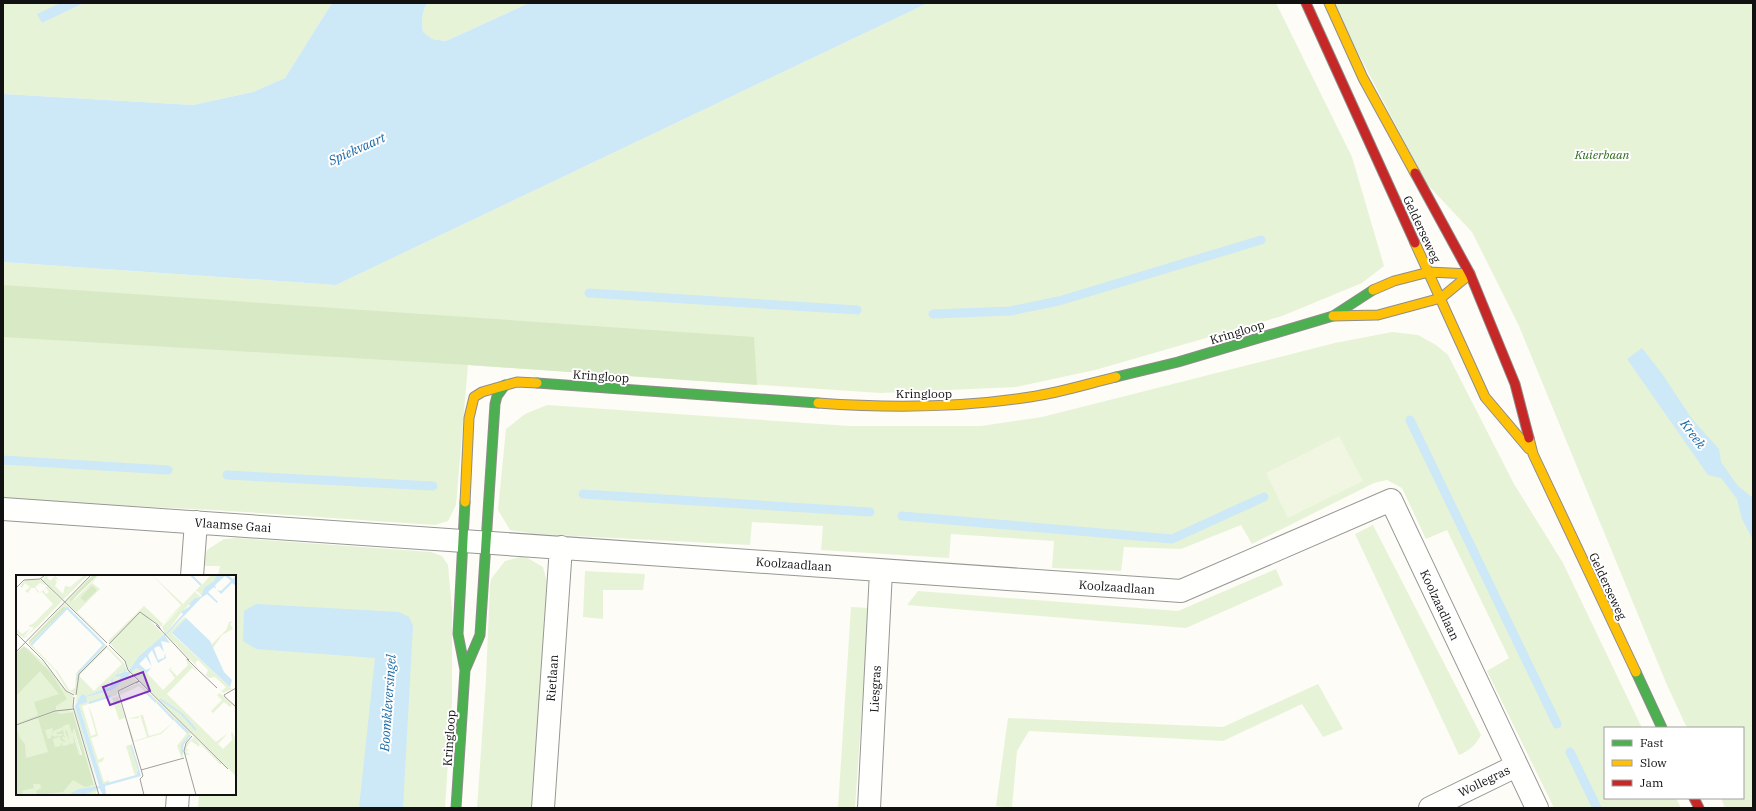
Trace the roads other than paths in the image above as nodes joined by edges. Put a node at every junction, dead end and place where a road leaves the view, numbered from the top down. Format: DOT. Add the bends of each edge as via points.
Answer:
graph roads {
  1 [pos="1306,3"];
  2 [pos="1329,3"];
  3 [pos="1429,272"];
  4 [pos="1470,274"];
  5 [pos="1440,298"];
  6 [pos="1333,316"];
  7 [pos="505,385"];
  8 [pos="1533,454"];
  9 [pos="3,509"];
  10 [pos="196,522"];
  11 [pos="462,541"];
  12 [pos="486,542"];
  13 [pos="561,547"];
  14 [pos="881,571"];
  15 [pos="192,575"];
  16 [pos="465,670"];
  17 [pos="1662,727"];
  18 [pos="1516,766"];
  19 [pos="178,795"];
  20 [pos="1694,799"];
  21 [pos="177,808"];
  22 [pos="456,808"];
  23 [pos="543,808"];
  24 [pos="869,808"];
  25 [pos="1430,808"];
  26 [pos="1537,808"];
  27 [pos="1699,808"];
  1 -- 3 [label="street, Gelderseweg"];
  2 -- 4 [label="street, Gelderseweg" via="1363,78"];
  3 -- 4 [label="street, Kringloop"];
  3 -- 5 [label="street, Gelderseweg"];
  3 -- 6 [label="street, Kringloop" via="1394,281 1374,290"];
  4 -- 5 [label="street, Kringloop"];
  4 -- 8 [label="street, Gelderseweg" via="1515,384"];
  5 -- 6 [label="street, Kringloop" via="1378,315"];
  5 -- 8 [label="street, Gelderseweg" via="1485,397"];
  6 -- 7 [label="street, Kringloop" via="1178,362 1031,397 957,405 862,406 517,382"];
  7 -- 11 [label="street, Kringloop" via="474,397 468,418"];
  7 -- 12 [label="street, Kringloop" via="495,404"];
  8 -- 17 [label="street, Gelderseweg"];
  9 -- 10 [label="street, Vlaamse Gaai"];
  10 -- 11 [label="street, Vlaamse Gaai"];
  10 -- 15 [label="street"];
  11 -- 12 [label="street, Vlaamse Gaai"];
  11 -- 16 [label="street, Kringloop" via="458,634"];
  12 -- 13 [label="street, Koolzaadlaan"];
  12 -- 16 [label="street, Kringloop" via="480,635"];
  13 -- 14 [label="street, Koolzaadlaan"];
  13 -- 23 [label="street, Rietlaan"];
  14 -- 18 [label="street, Koolzaadlaan" via="1181,591 1390,500"];
  14 -- 24 [label="street, Liesgras"];
  16 -- 22 [label="street, Kringloop"];
  18 -- 25 [label="street, Wollegras"];
  18 -- 26 [label="street, Koolzaadlaan"];
  19 -- 21 [label="street"];
  20 -- 27 [label="street"];
}
